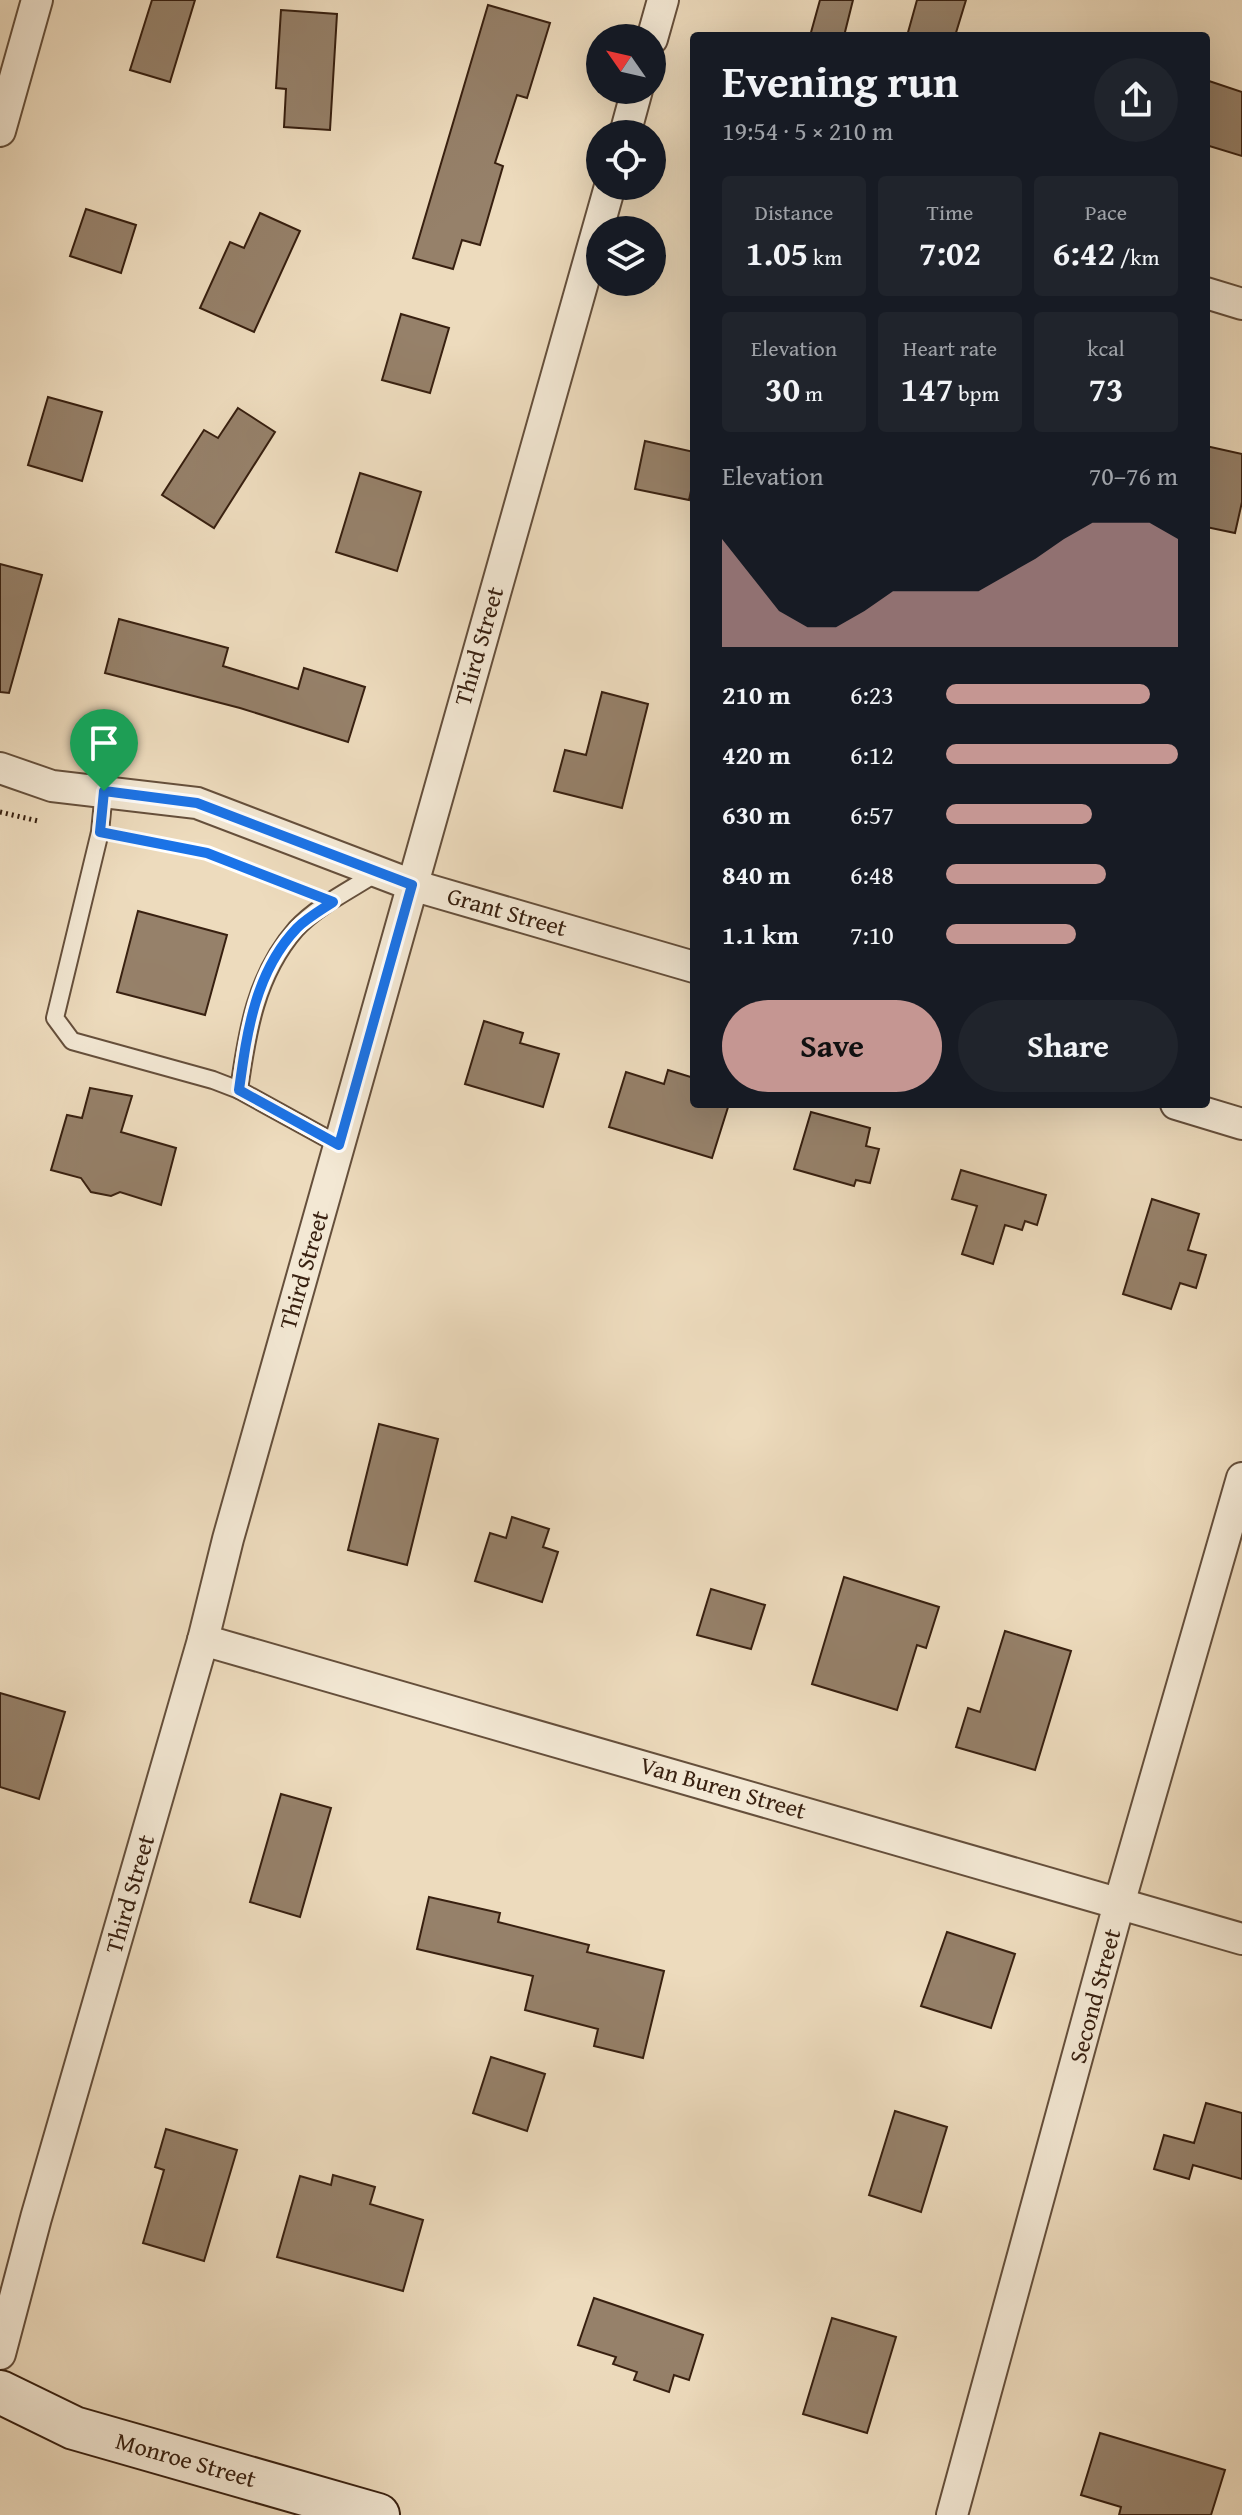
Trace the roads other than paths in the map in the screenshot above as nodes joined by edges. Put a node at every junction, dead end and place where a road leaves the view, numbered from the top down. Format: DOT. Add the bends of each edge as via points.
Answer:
graph roads {
  1 [pos="37,0"];
  2 [pos="663,0"];
  3 [pos="656,24"];
  4 [pos="0,131"];
  5 [pos="606,200"];
  6 [pos="1210,294"];
  7 [pos="1242,304"];
  8 [pos="0,768"];
  9 [pos="104,791"];
  10 [pos="378,872"];
  11 [pos="412,885"];
  12 [pos="690,966"];
  13 [pos="239,1090"];
  14 [pos="1189,1108"];
  15 [pos="1242,1124"];
  16 [pos="339,1145"];
  17 [pos="1242,1478"];
  18 [pos="203,1640"];
  19 [pos="1119,1904"];
  20 [pos="1242,1939"];
  21 [pos="0,2354"];
  22 [pos="0,2392"];
  23 [pos="378,2515"];
  24 [pos="952,2515"];
  1 -- 4 [label="street"];
  2 -- 3 [label="street"];
  5 -- 11 [label="street, Third Street"];
  6 -- 7 [label="street"];
  8 -- 9 [label="street, Grant Street" via="52,786"];
  9 -- 10 [label="street, Grant Street" via="197,803"];
  9 -- 13 [label="lane" via="100,832 55,1018 72,1041"];
  10 -- 11 [label="street, Grant Street"];
  10 -- 13 [label="lane" via="298,927 272,963 247,1031"];
  11 -- 12 [label="street, Grant Street"];
  11 -- 16 [label="street, Third Street"];
  13 -- 16 [label="lane"];
  14 -- 15 [label="street"];
  16 -- 18 [label="street, Third Street"];
  17 -- 19 [label="street, Second Street"];
  18 -- 19 [label="street, Van Buren Street"];
  18 -- 21 [label="street, Third Street"];
  19 -- 20 [label="street, Van Buren Street"];
  19 -- 24 [label="street, Second Street"];
  22 -- 23 [label="street, Monroe Street" via="74,2428"];
}
